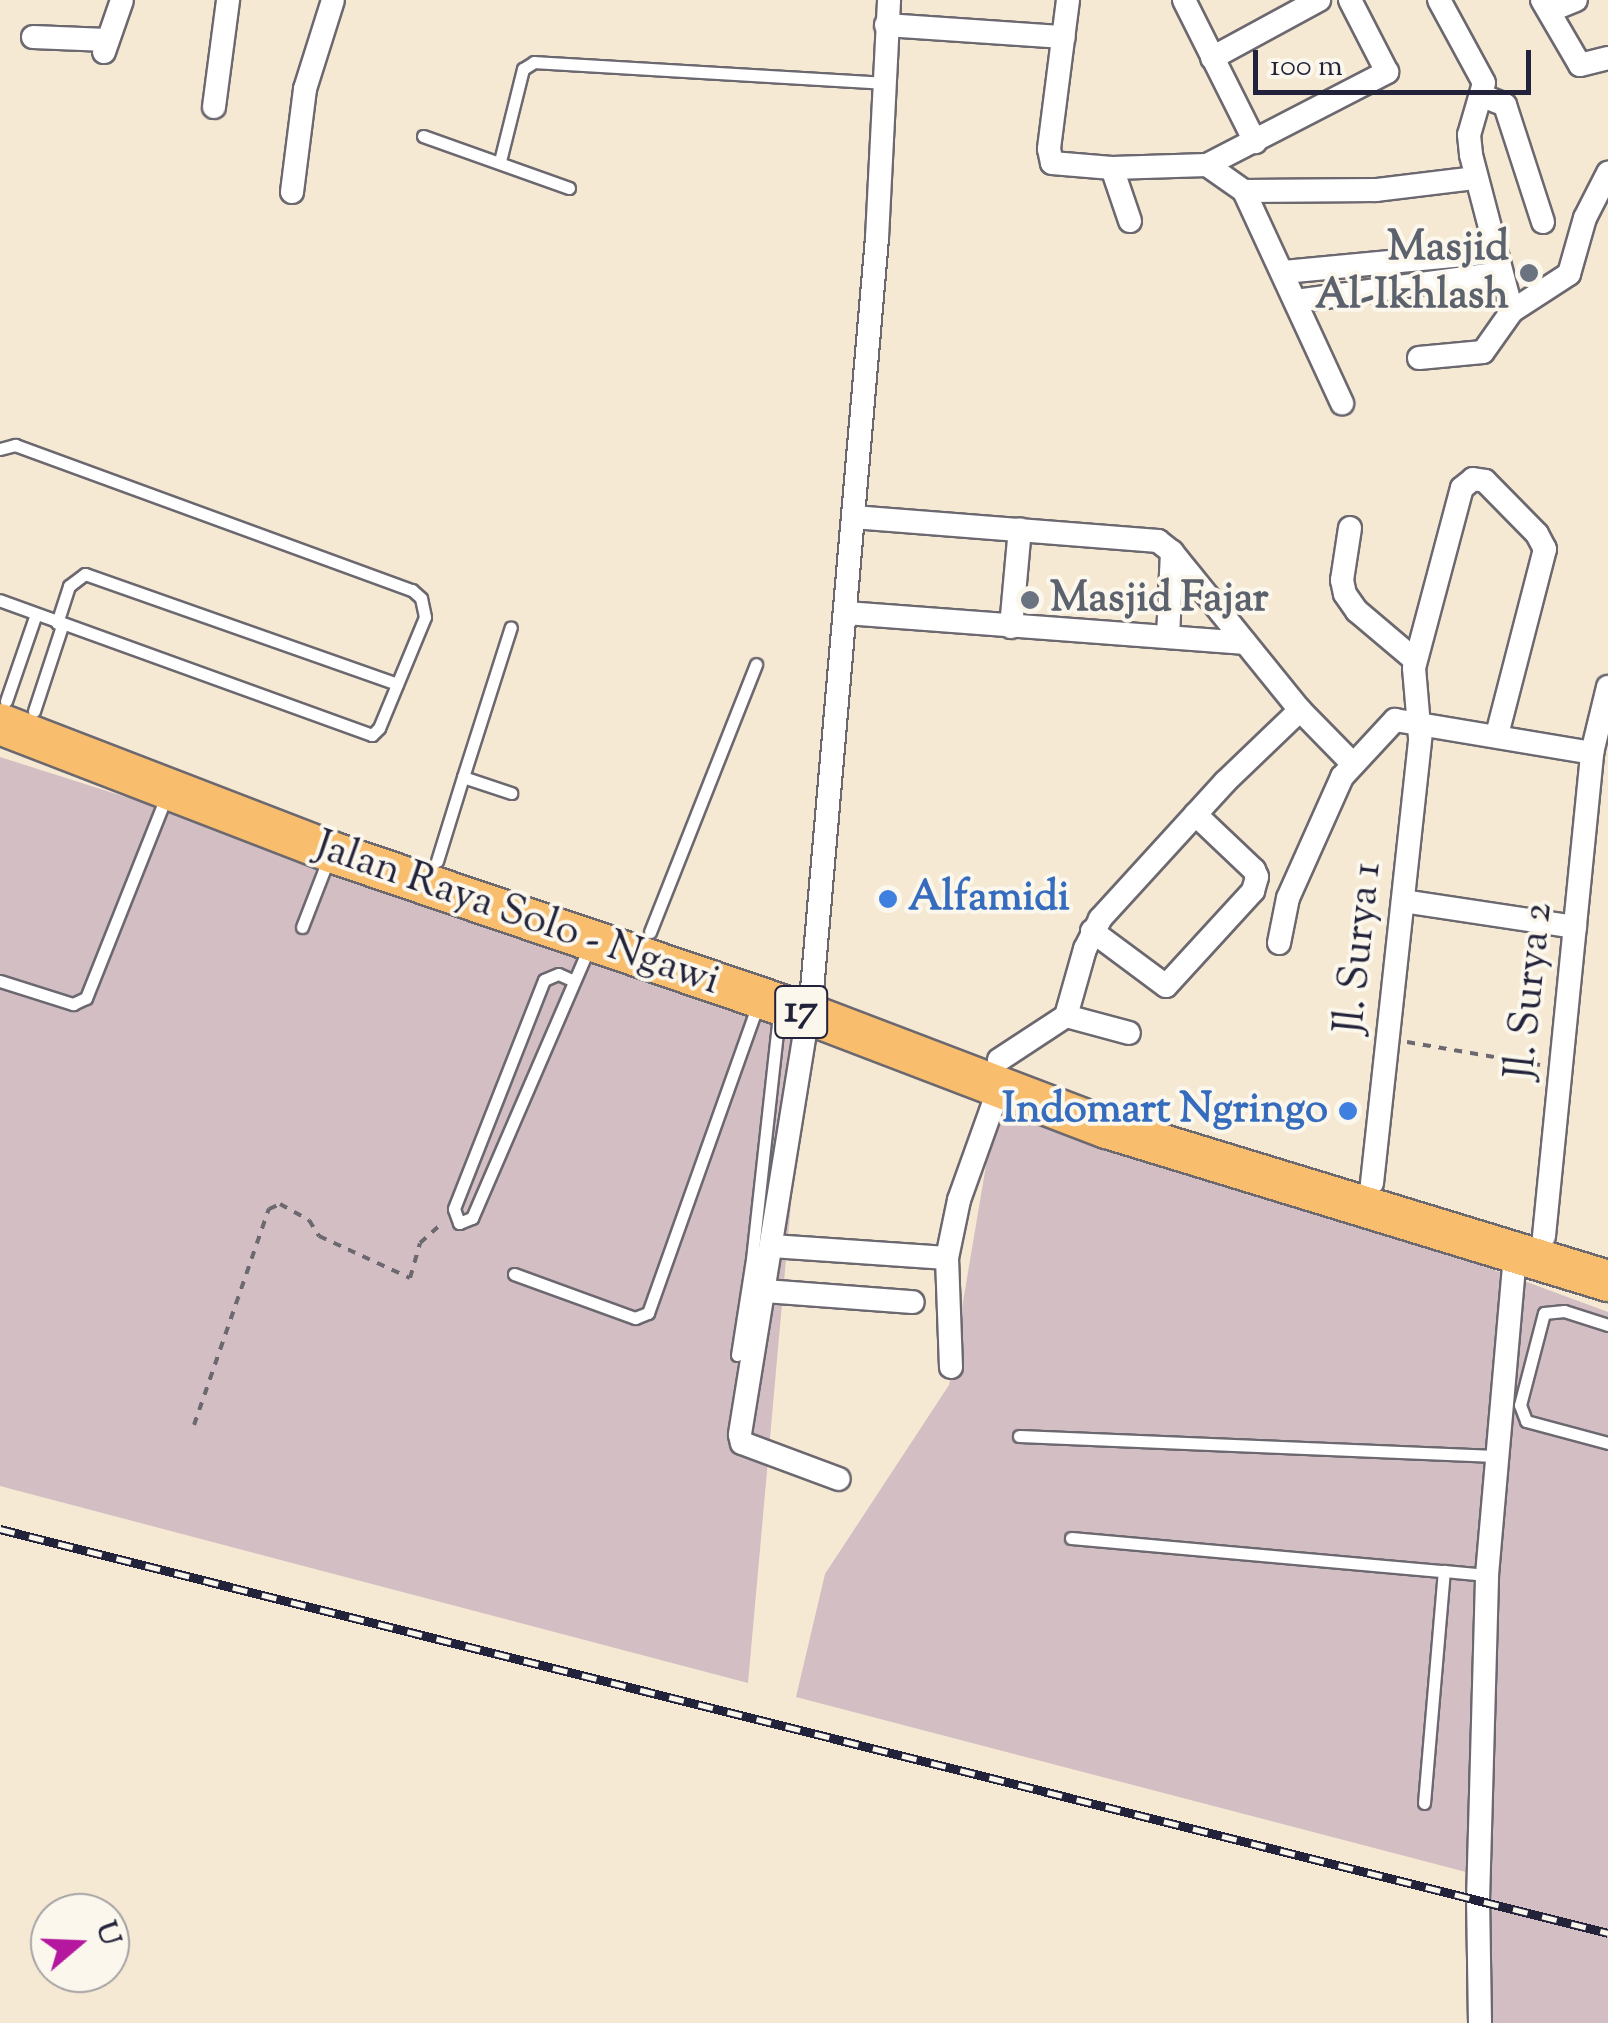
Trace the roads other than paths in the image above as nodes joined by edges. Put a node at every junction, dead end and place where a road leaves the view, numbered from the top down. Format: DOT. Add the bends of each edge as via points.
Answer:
graph roads {
  1 [pos="122,0"];
  2 [pos="228,0"];
  3 [pos="333,0"];
  4 [pos="889,0"];
  5 [pos="1068,0"];
  6 [pos="1184,0"];
  7 [pos="1319,0"];
  8 [pos="1350,0"];
  9 [pos="1439,0"];
  10 [pos="1576,0"];
  11 [pos="1546,6"];
  12 [pos="886,25"];
  13 [pos="33,37"];
  14 [pos="1064,37"];
  15 [pos="1212,58"];
  16 [pos="1608,58"];
  17 [pos="886,83"];
  18 [pos="1484,90"];
  19 [pos="214,107"];
  20 [pos="424,136"];
  21 [pos="1255,142"];
  22 [pos="500,161"];
  23 [pos="1208,165"];
  24 [pos="1112,168"];
  25 [pos="1608,173"];
  26 [pos="1476,178"];
  27 [pos="568,188"];
  28 [pos="1244,191"];
  29 [pos="292,192"];
  30 [pos="1130,221"];
  31 [pos="1543,222"];
  32 [pos="1498,262"];
  33 [pos="1284,272"];
  34 [pos="1296,301"];
  35 [pos="1512,311"];
  36 [pos="1419,358"];
  37 [pos="1342,403"];
  38 [pos="0,449"];
  39 [pos="853,517"];
  40 [pos="1350,528"];
  41 [pos="1020,529"];
  42 [pos="1172,552"];
  43 [pos="0,600"];
  44 [pos="846,613"];
  45 [pos="36,614"];
  46 [pos="60,624"];
  47 [pos="511,627"];
  48 [pos="1011,627"];
  49 [pos="1168,637"];
  50 [pos="1246,643"];
  51 [pos="1415,660"];
  52 [pos="756,664"];
  53 [pos="397,684"];
  54 [pos="1608,687"];
  55 [pos="10,708"];
  56 [pos="1300,710"];
  57 [pos="1421,721"];
  58 [pos="1496,734"];
  59 [pos="1599,741"];
  60 [pos="1346,757"];
  61 [pos="463,777"];
  62 [pos="168,788"];
  63 [pos="512,793"];
  64 [pos="1195,814"];
  65 [pos="331,852"];
  66 [pos="437,860"];
  67 [pos="1402,901"];
  68 [pos="302,927"];
  69 [pos="1575,927"];
  70 [pos="1092,931"];
  71 [pos="650,932"];
  72 [pos="592,941"];
  73 [pos="1279,943"];
  74 [pos="574,981"];
  75 [pos="0,982"];
  76 [pos="790,1002"];
  77 [pos="1066,1016"];
  78 [pos="1129,1034"];
  79 [pos="999,1074"];
  80 [pos="1372,1183"];
  81 [pos="1530,1245"];
  82 [pos="772,1246"];
  83 [pos="1608,1256"];
  84 [pos="948,1258"];
  85 [pos="514,1274"];
  86 [pos="1608,1282"];
  87 [pos="765,1291"];
  88 [pos="913,1302"];
  89 [pos="1608,1325"];
  90 [pos="736,1356"];
  91 [pos="951,1367"];
  92 [pos="1019,1436"];
  93 [pos="1608,1443"];
  94 [pos="1496,1456"];
  95 [pos="839,1479"];
  96 [pos="1072,1538"];
  97 [pos="1444,1571"];
  98 [pos="1486,1576"];
  99 [pos="1424,1803"];
  100 [pos="1480,2023"];
  1 -- 13 [label="street" via="106,46"];
  2 -- 19 [label="street"];
  3 -- 29 [label="street" via="305,89"];
  4 -- 12 [label="street"];
  5 -- 14 [label="street"];
  6 -- 15 [label="street"];
  7 -- 15 [label="street"];
  8 -- 21 [label="street" via="1387,72"];
  9 -- 18 [label="street"];
  10 -- 11 [label="street"];
  11 -- 16 [label="street" via="1580,65"];
  12 -- 14 [label="street"];
  12 -- 17 [label="street"];
  14 -- 24 [label="street" via="1049,157 1058,164"];
  15 -- 21 [label="street"];
  17 -- 22 [label="lane" via="534,62 523,69"];
  17 -- 39 [label="street"];
  18 -- 26 [label="street" via="1469,135"];
  18 -- 31 [label="street" via="1505,105"];
  20 -- 22 [label="lane"];
  21 -- 23 [label="street"];
  22 -- 27 [label="lane"];
  23 -- 24 [label="street"];
  23 -- 28 [label="street"];
  24 -- 30 [label="street"];
  25 -- 35 [label="street" via="1585,218 1569,274"];
  26 -- 28 [label="street" via="1376,190"];
  26 -- 32 [label="street"];
  28 -- 33 [label="street"];
  32 -- 33 [label="street"];
  32 -- 34 [label="street"];
  32 -- 35 [label="street"];
  33 -- 34 [label="street"];
  34 -- 37 [label="street"];
  35 -- 36 [label="street" via="1483,352"];
  38 -- 53 [label="lane" via="15,445 418,594 424,616"];
  39 -- 41 [label="street"];
  39 -- 44 [label="street"];
  40 -- 51 [label="street" via="1345,594"];
  41 -- 42 [label="street" via="1145,539"];
  41 -- 48 [label="street"];
  42 -- 49 [label="street"];
  42 -- 50 [label="street"];
  43 -- 45 [label="lane"];
  44 -- 48 [label="street"];
  44 -- 76 [label="street"];
  45 -- 46 [label="lane"];
  45 -- 55 [label="lane"];
  46 -- 53 [label="lane" via="372,735"];
  46 -- 53 [label="lane" via="69,586 85,574"];
  46 -- 55 [label="lane"];
  47 -- 61 [label="lane"];
  48 -- 49 [label="street"];
  49 -- 50 [label="street"];
  50 -- 56 [label="street"];
  51 -- 57 [label="street, Jl. Surya 1"];
  51 -- 58 [label="street" via="1464,483 1486,481 1545,549"];
  52 -- 71 [label="lane"];
  54 -- 59 [label="street, Jl. Surya 2"];
  55 -- 62 [label="highway, Jalan Raya Solo - Ngawi / 17"];
  55 -- 66 [label="highway, Jalan Raya Solo - Ngawi / 17"];
  56 -- 60 [label="street"];
  56 -- 64 [label="street"];
  57 -- 58 [label="street"];
  57 -- 60 [label="street" via="1395,720"];
  57 -- 67 [label="street, Jl. Surya 1"];
  58 -- 59 [label="street"];
  59 -- 69 [label="street, Jl. Surya 2"];
  60 -- 73 [label="street" via="1288,898"];
  61 -- 63 [label="lane"];
  61 -- 66 [label="lane"];
  62 -- 65 [label="highway, Jalan Raya Solo - Ngawi / 17"];
  62 -- 75 [label="lane" via="86,998 73,1004"];
  64 -- 70 [label="street"];
  64 -- 70 [label="street" via="1254,870 1252,891 1166,986"];
  65 -- 68 [label="lane"];
  65 -- 72 [label="highway, Jalan Raya Solo - Ngawi / 17"];
  66 -- 71 [label="highway, Jalan Raya Solo - Ngawi / 17"];
  67 -- 69 [label="street"];
  67 -- 80 [label="street, Jl. Surya 1"];
  69 -- 81 [label="street, Jl. Surya 2" via="1561,1068"];
  70 -- 77 [label="street"];
  71 -- 76 [label="highway, Jalan Raya Solo - Ngawi / 17"];
  72 -- 74 [label="lane"];
  72 -- 76 [label="highway, Jalan Raya Solo - Ngawi / 17"];
  74 -- 74 [label="lane" via="472,1218 459,1223 454,1214 544,980 558,974"];
  76 -- 79 [label="highway, Jalan Raya Solo - Ngawi / 17"];
  76 -- 82 [label="street"];
  76 -- 85 [label="lane" via="648,1313 636,1318"];
  76 -- 90 [label="lane" via="773,1038"];
  77 -- 78 [label="street"];
  77 -- 79 [label="street"];
  79 -- 80 [label="highway, Jalan Raya Solo - Ngawi / 17"];
  79 -- 81 [label="highway, Jalan Raya Solo - Ngawi / 17" via="1108,1128"];
  79 -- 84 [label="street"];
  80 -- 81 [label="highway, Jalan Raya Solo - Ngawi / 17"];
  81 -- 83 [label="highway, Jalan Raya Solo - Ngawi / 17"];
  81 -- 86 [label="highway, Jalan Raya Solo - Ngawi / 17"];
  81 -- 94 [label="street, Jl. Surya 2"];
  82 -- 84 [label="street"];
  82 -- 87 [label="street"];
  84 -- 91 [label="street"];
  87 -- 88 [label="street"];
  87 -- 95 [label="street" via="740,1440"];
  89 -- 93 [label="lane" via="1564,1311 1544,1313 1520,1405 1526,1421"];
  92 -- 94 [label="lane"];
  94 -- 98 [label="street, Jl. Surya 2"];
  96 -- 97 [label="lane"];
  97 -- 98 [label="lane"];
  97 -- 99 [label="lane"];
  98 -- 100 [label="street, Jl. Surya 2"];
}
